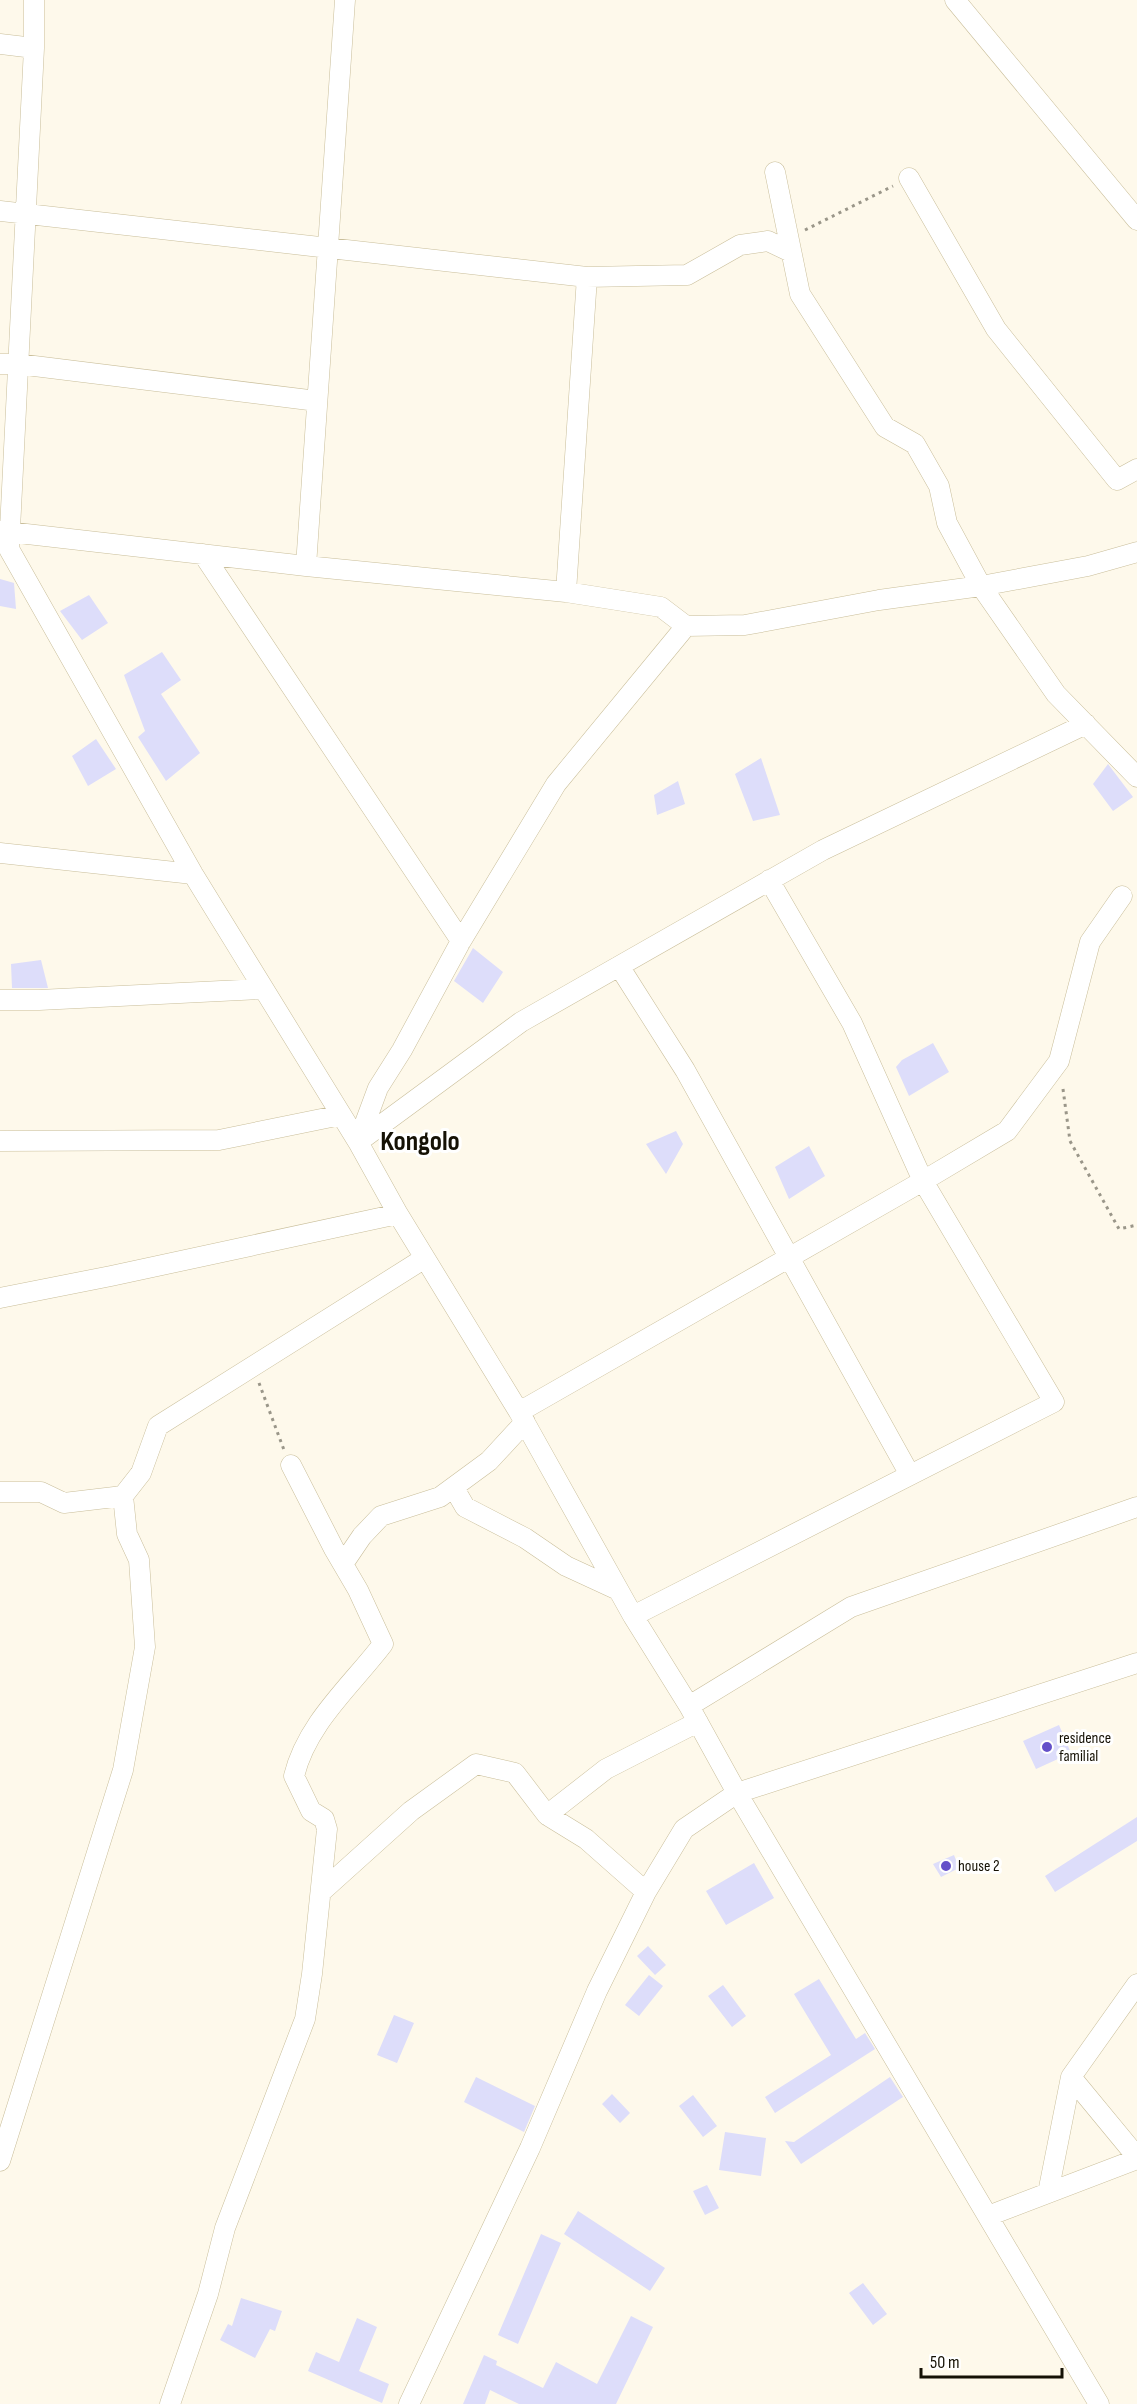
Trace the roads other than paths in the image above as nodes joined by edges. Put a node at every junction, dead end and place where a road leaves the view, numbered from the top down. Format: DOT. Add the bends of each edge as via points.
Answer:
graph roads {
  1 [pos="34,0"];
  2 [pos="345,0"];
  3 [pos="955,0"];
  4 [pos="0,44"];
  5 [pos="34,48"];
  6 [pos="775,172"];
  7 [pos="909,178"];
  8 [pos="0,211"];
  9 [pos="26,214"];
  10 [pos="1137,220"];
  11 [pos="790,245"];
  12 [pos="329,246"];
  13 [pos="587,277"];
  14 [pos="9,364"];
  15 [pos="317,401"];
  16 [pos="1137,469"];
  17 [pos="5,531"];
  18 [pos="1137,552"];
  19 [pos="202,554"];
  20 [pos="306,566"];
  21 [pos="981,586"];
  22 [pos="566,592"];
  23 [pos="686,626"];
  24 [pos="1086,724"];
  25 [pos="1137,777"];
  26 [pos="0,853"];
  27 [pos="193,874"];
  28 [pos="769,880"];
  29 [pos="1122,896"];
  30 [pos="461,941"];
  31 [pos="620,966"];
  32 [pos="263,989"];
  33 [pos="0,1000"];
  34 [pos="341,1115"];
  35 [pos="0,1141"];
  36 [pos="358,1142"];
  37 [pos="923,1181"];
  38 [pos="398,1214"];
  39 [pos="790,1257"];
  40 [pos="425,1258"];
  41 [pos="0,1298"];
  42 [pos="522,1417"];
  43 [pos="291,1465"];
  44 [pos="910,1475"];
  45 [pos="454,1488"];
  46 [pos="0,1492"];
  47 [pos="123,1496"];
  48 [pos="1137,1507"];
  49 [pos="343,1564"];
  50 [pos="618,1590"];
  51 [pos="633,1616"];
  52 [pos="1137,1664"];
  53 [pos="693,1714"];
  54 [pos="737,1793"];
  55 [pos="547,1815"];
  56 [pos="321,1892"];
  57 [pos="646,1892"];
  58 [pos="1137,1984"];
  59 [pos="1071,2077"];
  60 [pos="1137,2158"];
  61 [pos="0,2161"];
  62 [pos="1048,2193"];
  63 [pos="988,2216"];
  64 [pos="170,2404"];
  65 [pos="409,2404"];
  66 [pos="1099,2404"];
  1 -- 5 [label="street"];
  2 -- 12 [label="street"];
  3 -- 10 [label="street"];
  4 -- 5 [label="street"];
  5 -- 9 [label="street"];
  6 -- 11 [label="street"];
  7 -- 16 [label="street" via="996,329 1117,480"];
  8 -- 9 [label="street"];
  9 -- 12 [label="street"];
  9 -- 14 [label="street"];
  11 -- 13 [label="street" via="768,241 740,245 687,275"];
  11 -- 21 [label="street" via="800,294 885,427 915,444 925,460 939,486 947,523"];
  12 -- 13 [label="street"];
  12 -- 15 [label="street"];
  13 -- 22 [label="street"];
  14 -- 15 [label="street"];
  14 -- 17 [label="street"];
  15 -- 20 [label="street"];
  17 -- 19 [label="street"];
  17 -- 27 [label="street" via="9,549"];
  18 -- 21 [label="street" via="1088,566"];
  19 -- 20 [label="street"];
  19 -- 30 [label="street"];
  20 -- 22 [label="street"];
  21 -- 23 [label="street" via="745,625"];
  21 -- 24 [label="street" via="1056,694"];
  22 -- 23 [label="street" via="661,607"];
  23 -- 30 [label="street" via="556,784"];
  24 -- 25 [label="street"];
  24 -- 28 [label="street" via="823,850"];
  26 -- 27 [label="street"];
  27 -- 32 [label="street"];
  28 -- 31 [label="street"];
  28 -- 37 [label="street" via="852,1023"];
  29 -- 37 [label="street" via="1090,942 1059,1061 1007,1131"];
  30 -- 36 [label="street" via="378,1088"];
  31 -- 36 [label="street" via="521,1022"];
  31 -- 39 [label="street" via="685,1070"];
  32 -- 33 [label="street"];
  32 -- 34 [label="street"];
  34 -- 35 [label="street" via="219,1140"];
  34 -- 36 [label="street"];
  36 -- 38 [label="street"];
  37 -- 39 [label="street"];
  37 -- 44 [label="street" via="1054,1402"];
  38 -- 40 [label="street"];
  38 -- 41 [label="street"];
  39 -- 42 [label="street"];
  39 -- 44 [label="street"];
  40 -- 42 [label="street"];
  40 -- 47 [label="street" via="158,1426 141,1473"];
  42 -- 45 [label="street" via="489,1461"];
  42 -- 50 [label="street"];
  43 -- 49 [label="street"];
  44 -- 51 [label="street"];
  45 -- 49 [label="street" via="440,1497 381,1516"];
  45 -- 50 [label="street" via="465,1507 525,1538 566,1566"];
  46 -- 47 [label="street" via="41,1492 64,1503"];
  47 -- 61 [label="street" via="127,1534 139,1560 145,1647 125,1760"];
  48 -- 53 [label="street" via="851,1607"];
  49 -- 56 [label="street" via="383,1644 314,1727 299,1755 294,1776 311,1811 324,1819 327,1830"];
  50 -- 51 [label="street"];
  51 -- 53 [label="street"];
  52 -- 54 [label="street"];
  53 -- 54 [label="street"];
  53 -- 55 [label="street" via="606,1770"];
  54 -- 57 [label="street" via="684,1829"];
  54 -- 63 [label="street"];
  55 -- 56 [label="street" via="515,1773 476,1764 411,1811"];
  55 -- 57 [label="street" via="586,1839"];
  56 -- 64 [label="street" via="305,2019 225,2228 208,2294"];
  57 -- 65 [label="street"];
  58 -- 59 [label="street"];
  59 -- 60 [label="street"];
  59 -- 62 [label="street"];
  60 -- 62 [label="street"];
  62 -- 63 [label="street"];
  63 -- 66 [label="street"];
}
